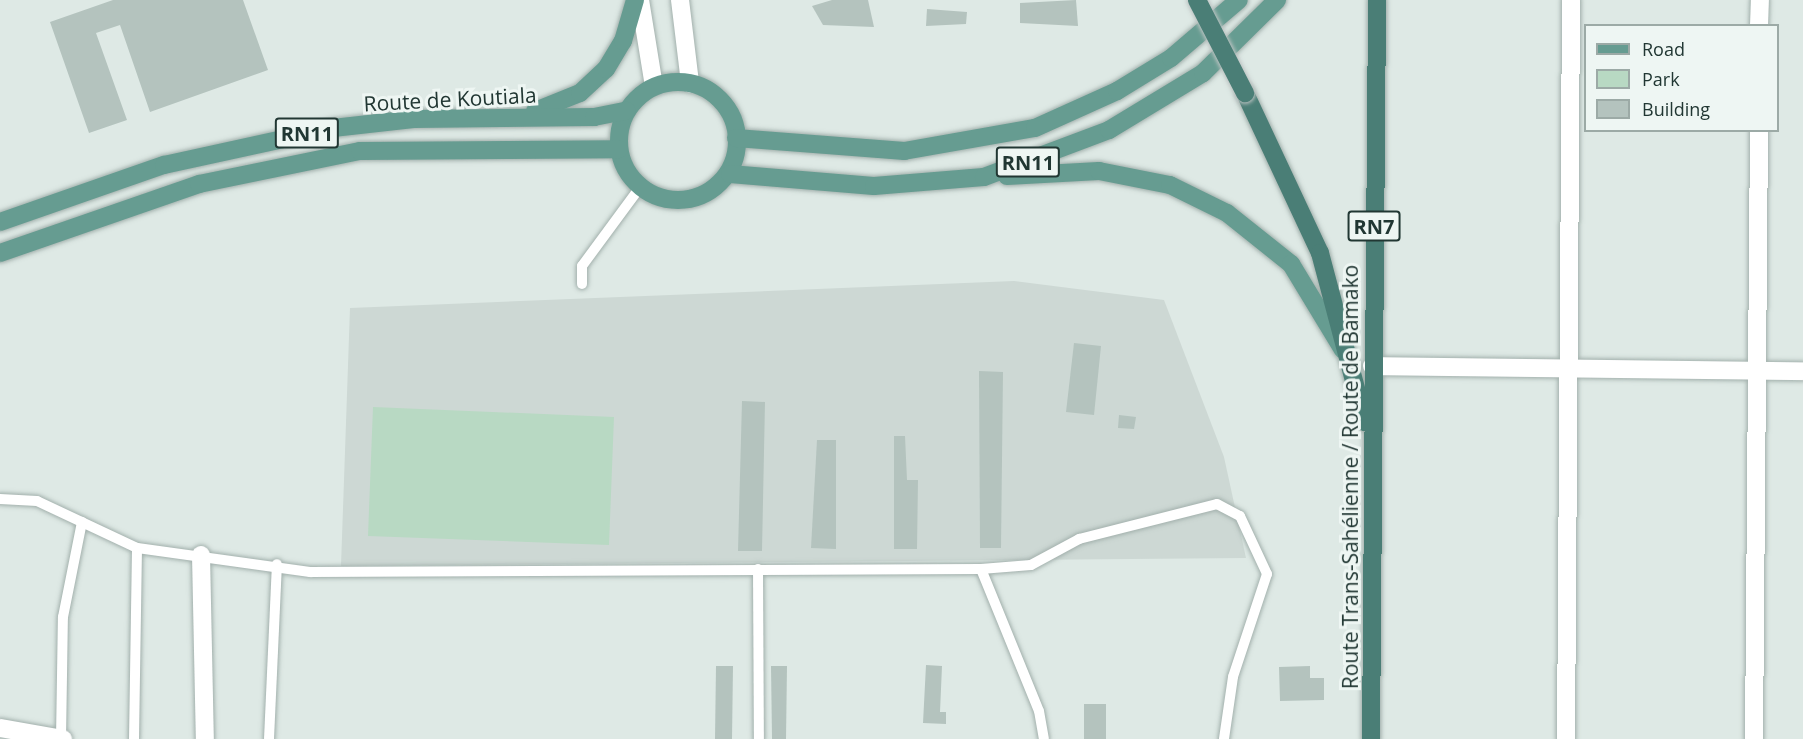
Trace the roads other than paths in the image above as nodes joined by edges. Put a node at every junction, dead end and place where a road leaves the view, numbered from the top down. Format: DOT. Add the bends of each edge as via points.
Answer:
graph roads {
  1 [pos="636,0"];
  2 [pos="640,0"];
  3 [pos="680,0"];
  4 [pos="1197,0"];
  5 [pos="1239,0"];
  6 [pos="1277,0"];
  7 [pos="1377,0"];
  8 [pos="1571,0"];
  9 [pos="1760,0"];
  10 [pos="1759,24"];
  11 [pos="690,83"];
  12 [pos="654,86"];
  13 [pos="627,111"];
  14 [pos="469,117"];
  15 [pos="1759,132"];
  16 [pos="736,138"];
  17 [pos="619,149"];
  18 [pos="730,174"];
  19 [pos="984,177"];
  20 [pos="641,186"];
  21 [pos="0,222"];
  22 [pos="0,253"];
  23 [pos="582,284"];
  24 [pos="1352,364"];
  25 [pos="1372,366"];
  26 [pos="1569,367"];
  27 [pos="1803,371"];
  28 [pos="1757,372"];
  29 [pos="1371,452"];
  30 [pos="0,500"];
  31 [pos="82,522"];
  32 [pos="137,548"];
  33 [pos="201,555"];
  34 [pos="277,564"];
  35 [pos="758,569"];
  36 [pos="981,569"];
  37 [pos="0,728"];
  38 [pos="62,739"];
  39 [pos="134,739"];
  40 [pos="205,739"];
  41 [pos="269,739"];
  42 [pos="759,739"];
  43 [pos="1044,739"];
  44 [pos="1224,739"];
  45 [pos="1371,739"];
  46 [pos="1566,739"];
  47 [pos="1754,739"];
  1 -- 14 [label="main road" via="616,54 580,93 545,110"];
  2 -- 12 [label="street"];
  3 -- 11 [label="street"];
  4 -- 24 [label="highway, RN7, bridge" via="1320,253"];
  5 -- 16 [label="main road, RN11" via="1171,58 1117,91 1035,128 904,152"];
  6 -- 19 [label="main road, RN11" via="1203,73 1109,130"];
  7 -- 25 [label="highway, Route Trans-Sahélienne / Route de Bamako / RN7"];
  8 -- 26 [label="street"];
  9 -- 10 [label="street"];
  11 -- 12 [label="main road"];
  11 -- 16 [label="main road" via="722,102"];
  12 -- 13 [label="main road"];
  13 -- 14 [label="main road, Route de Koutiala / RN11" via="594,117"];
  13 -- 17 [label="main road"];
  14 -- 21 [label="main road, Route de Koutiala / RN11" via="333,128 253,143 164,165"];
  15 -- 28 [label="street"];
  16 -- 18 [label="main road"];
  17 -- 20 [label="main road" via="624,166"];
  17 -- 22 [label="main road, RN11" via="360,151 199,184"];
  18 -- 19 [label="main road, RN11" via="874,186"];
  18 -- 20 [label="main road" via="691,198 671,200"];
  19 -- 24 [label="main road, RN11 / RN11" via="1099,171 1170,185 1227,213 1291,264"];
  20 -- 23 [label="lane" via="582,266"];
  24 -- 29 [label="highway, RN7"];
  25 -- 26 [label="street"];
  25 -- 29 [label="highway, Route Trans-Sahélienne / Route de Bamako / RN7"];
  26 -- 28 [label="street"];
  26 -- 46 [label="street"];
  27 -- 28 [label="street"];
  28 -- 47 [label="street"];
  29 -- 45 [label="highway, Route Trans-Sahélienne / Route de Bamako / RN7"];
  30 -- 31 [label="lane" via="37,501"];
  31 -- 32 [label="lane"];
  31 -- 38 [label="lane" via="63,617"];
  32 -- 33 [label="lane"];
  32 -- 39 [label="lane"];
  33 -- 34 [label="lane"];
  33 -- 40 [label="street"];
  34 -- 35 [label="lane" via="310,572"];
  34 -- 41 [label="lane"];
  35 -- 36 [label="lane"];
  35 -- 42 [label="lane"];
  36 -- 43 [label="lane" via="1039,711"];
  36 -- 44 [label="lane" via="1030,565 1079,539 1217,504 1240,516 1267,574 1233,677"];
  37 -- 38 [label="street"];
}
